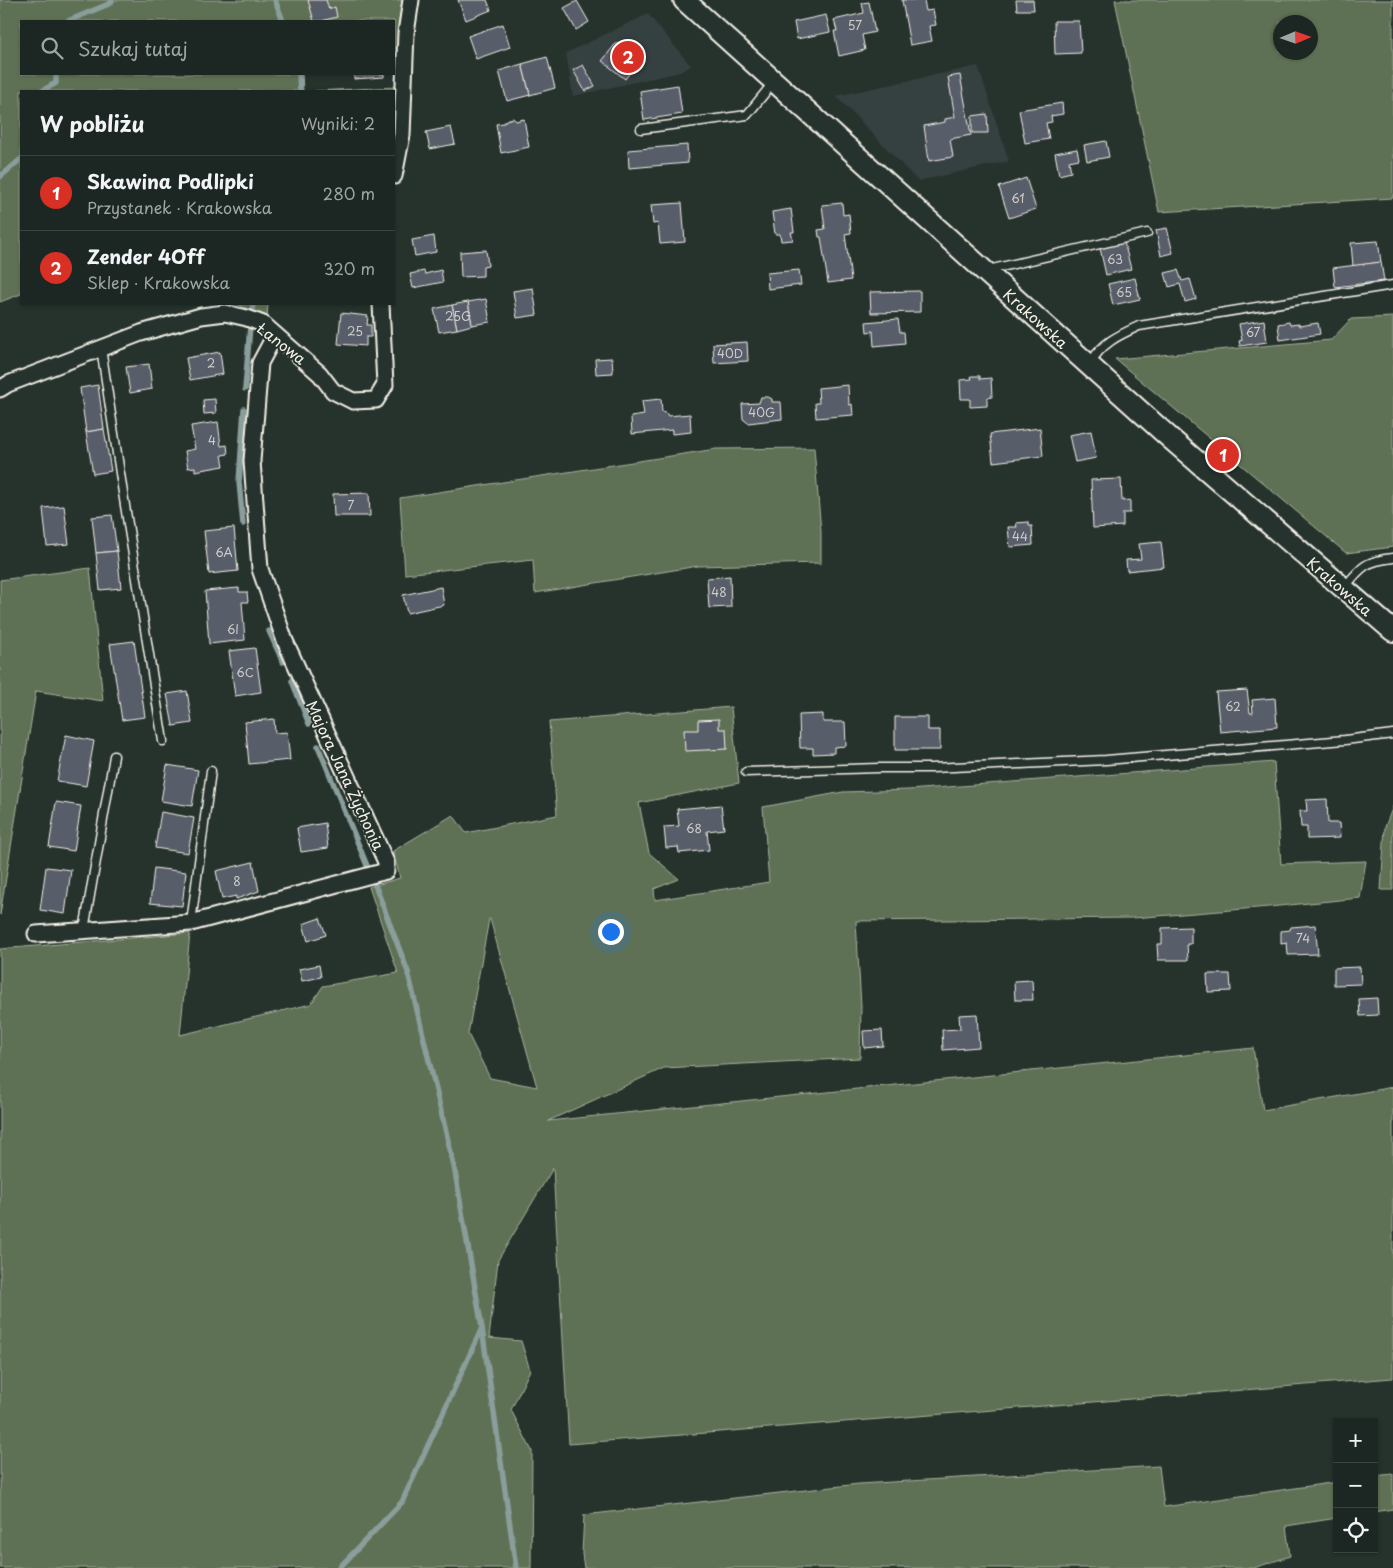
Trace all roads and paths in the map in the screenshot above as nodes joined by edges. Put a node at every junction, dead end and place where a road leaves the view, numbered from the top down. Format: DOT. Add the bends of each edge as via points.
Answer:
graph roads {
  1 [pos="410,0"];
  2 [pos="684,0"];
  3 [pos="774,81"];
  4 [pos="641,129"];
  5 [pos="395,171"];
  6 [pos="1147,234"];
  7 [pos="984,271"];
  8 [pos="1393,285"];
  9 [pos="381,305"];
  10 [pos="275,334"];
  11 [pos="102,348"];
  12 [pos="1089,366"];
  13 [pos="0,389"];
  14 [pos="1393,558"];
  15 [pos="1343,589"];
  16 [pos="1393,631"];
  17 [pos="1393,734"];
  18 [pos="163,741"];
  19 [pos="114,756"];
  20 [pos="211,771"];
  21 [pos="746,772"];
  22 [pos="191,923"];
  23 [pos="84,930"];
  24 [pos="36,934"];
  1 -- 5 [label="street" via="402,135"];
  2 -- 3 [label="main road, Krakowska"];
  3 -- 4 [label="lane" via="747,115"];
  3 -- 7 [label="main road, Krakowska"];
  6 -- 7 [label="lane"];
  7 -- 12 [label="main road, Krakowska"];
  8 -- 12 [label="lane" via="1140,326 1108,342 1096,353"];
  9 -- 10 [label="street, Łanowa" via="385,385 376,400 354,401 333,391 320,374"];
  10 -- 11 [label="street, Łanowa" via="263,324 225,313 201,316 141,333"];
  10 -- 22 [label="street, Majora Jana Żychonia" via="260,363 252,461 260,570 285,640 386,862 386,871"];
  11 -- 13 [label="street, Łanowa"];
  11 -- 18 [label="lane"];
  12 -- 15 [label="main road, Krakowska"];
  14 -- 15 [label="lane" via="1367,564"];
  15 -- 16 [label="main road, Krakowska"];
  17 -- 21 [label="lane" via="1106,760"];
  19 -- 23 [label="lane"];
  20 -- 22 [label="lane"];
  22 -- 23 [label="street, Majora Jana Żychonia"];
  23 -- 24 [label="street, Majora Jana Żychonia"];
}
